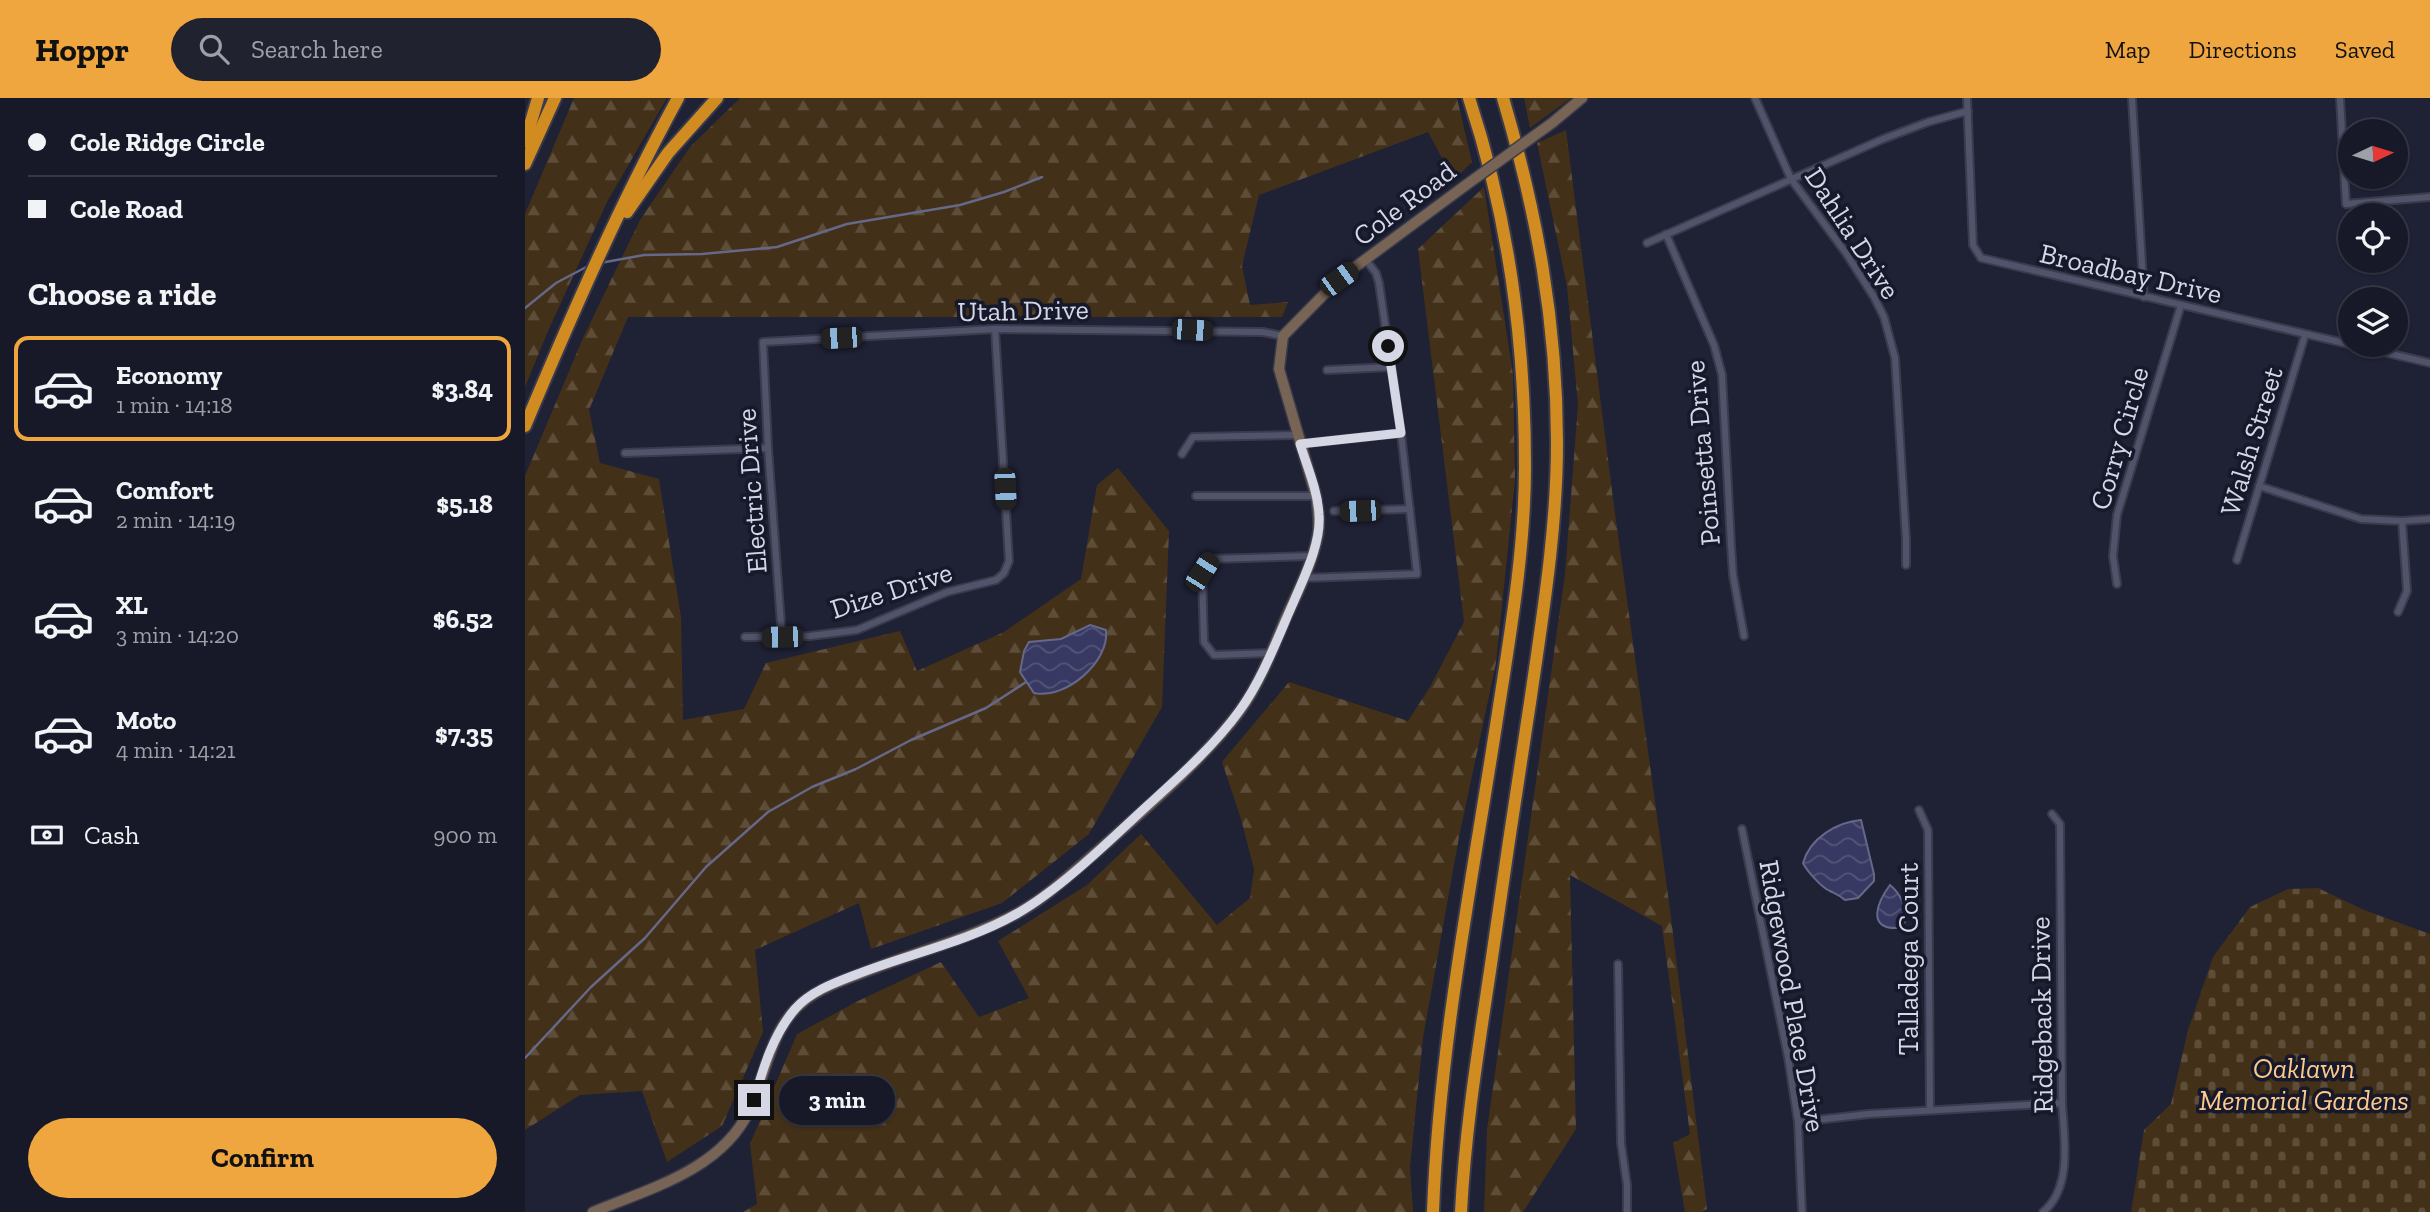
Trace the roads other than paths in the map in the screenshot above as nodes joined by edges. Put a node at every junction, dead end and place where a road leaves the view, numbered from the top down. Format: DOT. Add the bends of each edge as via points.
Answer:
graph roads {
  1 [pos="538,98"];
  2 [pos="555,98"];
  3 [pos="678,98"];
  4 [pos="717,98"];
  5 [pos="1469,98"];
  6 [pos="1503,98"];
  7 [pos="1582,98"];
  8 [pos="1755,98"];
  9 [pos="1967,98"];
  10 [pos="2132,98"];
  11 [pos="2340,98"];
  12 [pos="1968,111"];
  13 [pos="525,142"];
  14 [pos="525,164"];
  15 [pos="1791,178"];
  16 [pos="2430,197"];
  17 [pos="1666,234"];
  18 [pos="1647,243"];
  19 [pos="1366,260"];
  20 [pos="2144,297"];
  21 [pos="578,298"];
  22 [pos="2181,305"];
  23 [pos="995,329"];
  24 [pos="2305,335"];
  25 [pos="1283,336"];
  26 [pos="763,342"];
  27 [pos="2430,363"];
  28 [pos="1391,367"];
  29 [pos="1327,370"];
  30 [pos="525,426"];
  31 [pos="1401,433"];
  32 [pos="1300,440"];
  33 [pos="768,448"];
  34 [pos="625,453"];
  35 [pos="1182,454"];
  36 [pos="2259,486"];
  37 [pos="1196,496"];
  38 [pos="1316,496"];
  39 [pos="1410,509"];
  40 [pos="1335,512"];
  41 [pos="2430,519"];
  42 [pos="2402,521"];
  43 [pos="1311,556"];
  44 [pos="2237,560"];
  45 [pos="1906,565"];
  46 [pos="1304,578"];
  47 [pos="2117,584"];
  48 [pos="2398,612"];
  49 [pos="1744,636"];
  50 [pos="745,637"];
  51 [pos="782,637"];
  52 [pos="1266,653"];
  53 [pos="1919,810"];
  54 [pos="2052,814"];
  55 [pos="1742,830"];
  56 [pos="1618,964"];
  57 [pos="2062,1103"];
  58 [pos="1930,1110"];
  59 [pos="1798,1122"];
  60 [pos="593,1212"];
  61 [pos="1433,1212"];
  62 [pos="1461,1212"];
  63 [pos="1627,1212"];
  64 [pos="1802,1212"];
  65 [pos="2043,1212"];
  1 -- 13 [label="highway"];
  2 -- 14 [label="highway"];
  3 -- 21 [label="highway"];
  4 -- 21 [label="highway" via="645,183"];
  5 -- 61 [label="highway" via="1499,208 1513,290 1523,378 1525,468 1508,648 1443,1069"];
  6 -- 62 [label="highway" via="1543,258 1554,351 1557,444 1540,634 1468,1117"];
  7 -- 19 [label="street, Cole Road, bridge"];
  8 -- 15 [label="street, Dahlia Drive"];
  9 -- 12 [label="street, Broadbay Drive"];
  10 -- 20 [label="street"];
  11 -- 16 [label="street" via="2346,204"];
  12 -- 15 [label="street" via="1928,122"];
  12 -- 20 [label="street, Broadbay Drive" via="1973,245 1981,258"];
  15 -- 17 [label="street"];
  15 -- 45 [label="street, Dahlia Drive" via="1846,253 1884,317 1895,358"];
  17 -- 18 [label="street"];
  17 -- 49 [label="street, Poinsetta Drive" via="1714,345 1722,375 1733,575"];
  19 -- 25 [label="street, Cole Road" via="1339,279"];
  19 -- 28 [label="street" via="1376,273"];
  20 -- 22 [label="street, Broadbay Drive"];
  21 -- 30 [label="highway"];
  22 -- 24 [label="street, Broadbay Drive"];
  22 -- 47 [label="street, Corry Circle" via="2117,515 2113,556"];
  23 -- 25 [label="street, Utah Drive" via="1263,332"];
  23 -- 26 [label="street, Utah Drive"];
  23 -- 51 [label="street, Dize Drive" via="1009,561 1004,573 996,580 947,592 857,629"];
  24 -- 27 [label="street, Broadbay Drive"];
  24 -- 36 [label="street, Walsh Street"];
  25 -- 32 [label="street" via="1279,369"];
  26 -- 33 [label="street, Electric Drive"];
  28 -- 29 [label="street"];
  28 -- 31 [label="street"];
  31 -- 32 [label="street"];
  31 -- 39 [label="street"];
  32 -- 35 [label="street" via="1193,437"];
  32 -- 38 [label="street"];
  33 -- 34 [label="street"];
  33 -- 51 [label="street, Electric Drive"];
  36 -- 42 [label="street" via="2361,519"];
  36 -- 44 [label="street, Walsh Street"];
  37 -- 38 [label="street"];
  38 -- 43 [label="street" via="1318,535"];
  39 -- 40 [label="street"];
  39 -- 46 [label="street" via="1417,575"];
  41 -- 42 [label="street"];
  42 -- 48 [label="street" via="2407,591"];
  43 -- 46 [label="street"];
  43 -- 52 [label="street" via="1210,559 1202,572 1204,642 1214,655"];
  46 -- 52 [label="street"];
  50 -- 51 [label="street, Dize Drive"];
  52 -- 60 [label="street" via="1251,694 1229,724 1081,865 1002,922 845,979 805,1000 782,1029 748,1114 730,1138 689,1171"];
  53 -- 58 [label="street, Talladega Court" via="1928,830"];
  54 -- 57 [label="street, Ridgeback Drive" via="2060,824"];
  55 -- 59 [label="street, Ridgewood Place Drive"];
  56 -- 63 [label="street"];
  57 -- 58 [label="street"];
  57 -- 65 [label="street, Ridgeback Drive" via="2063,1173 2057,1194"];
  58 -- 59 [label="street"];
  59 -- 64 [label="street, Ridgewood Place Drive"];
}
